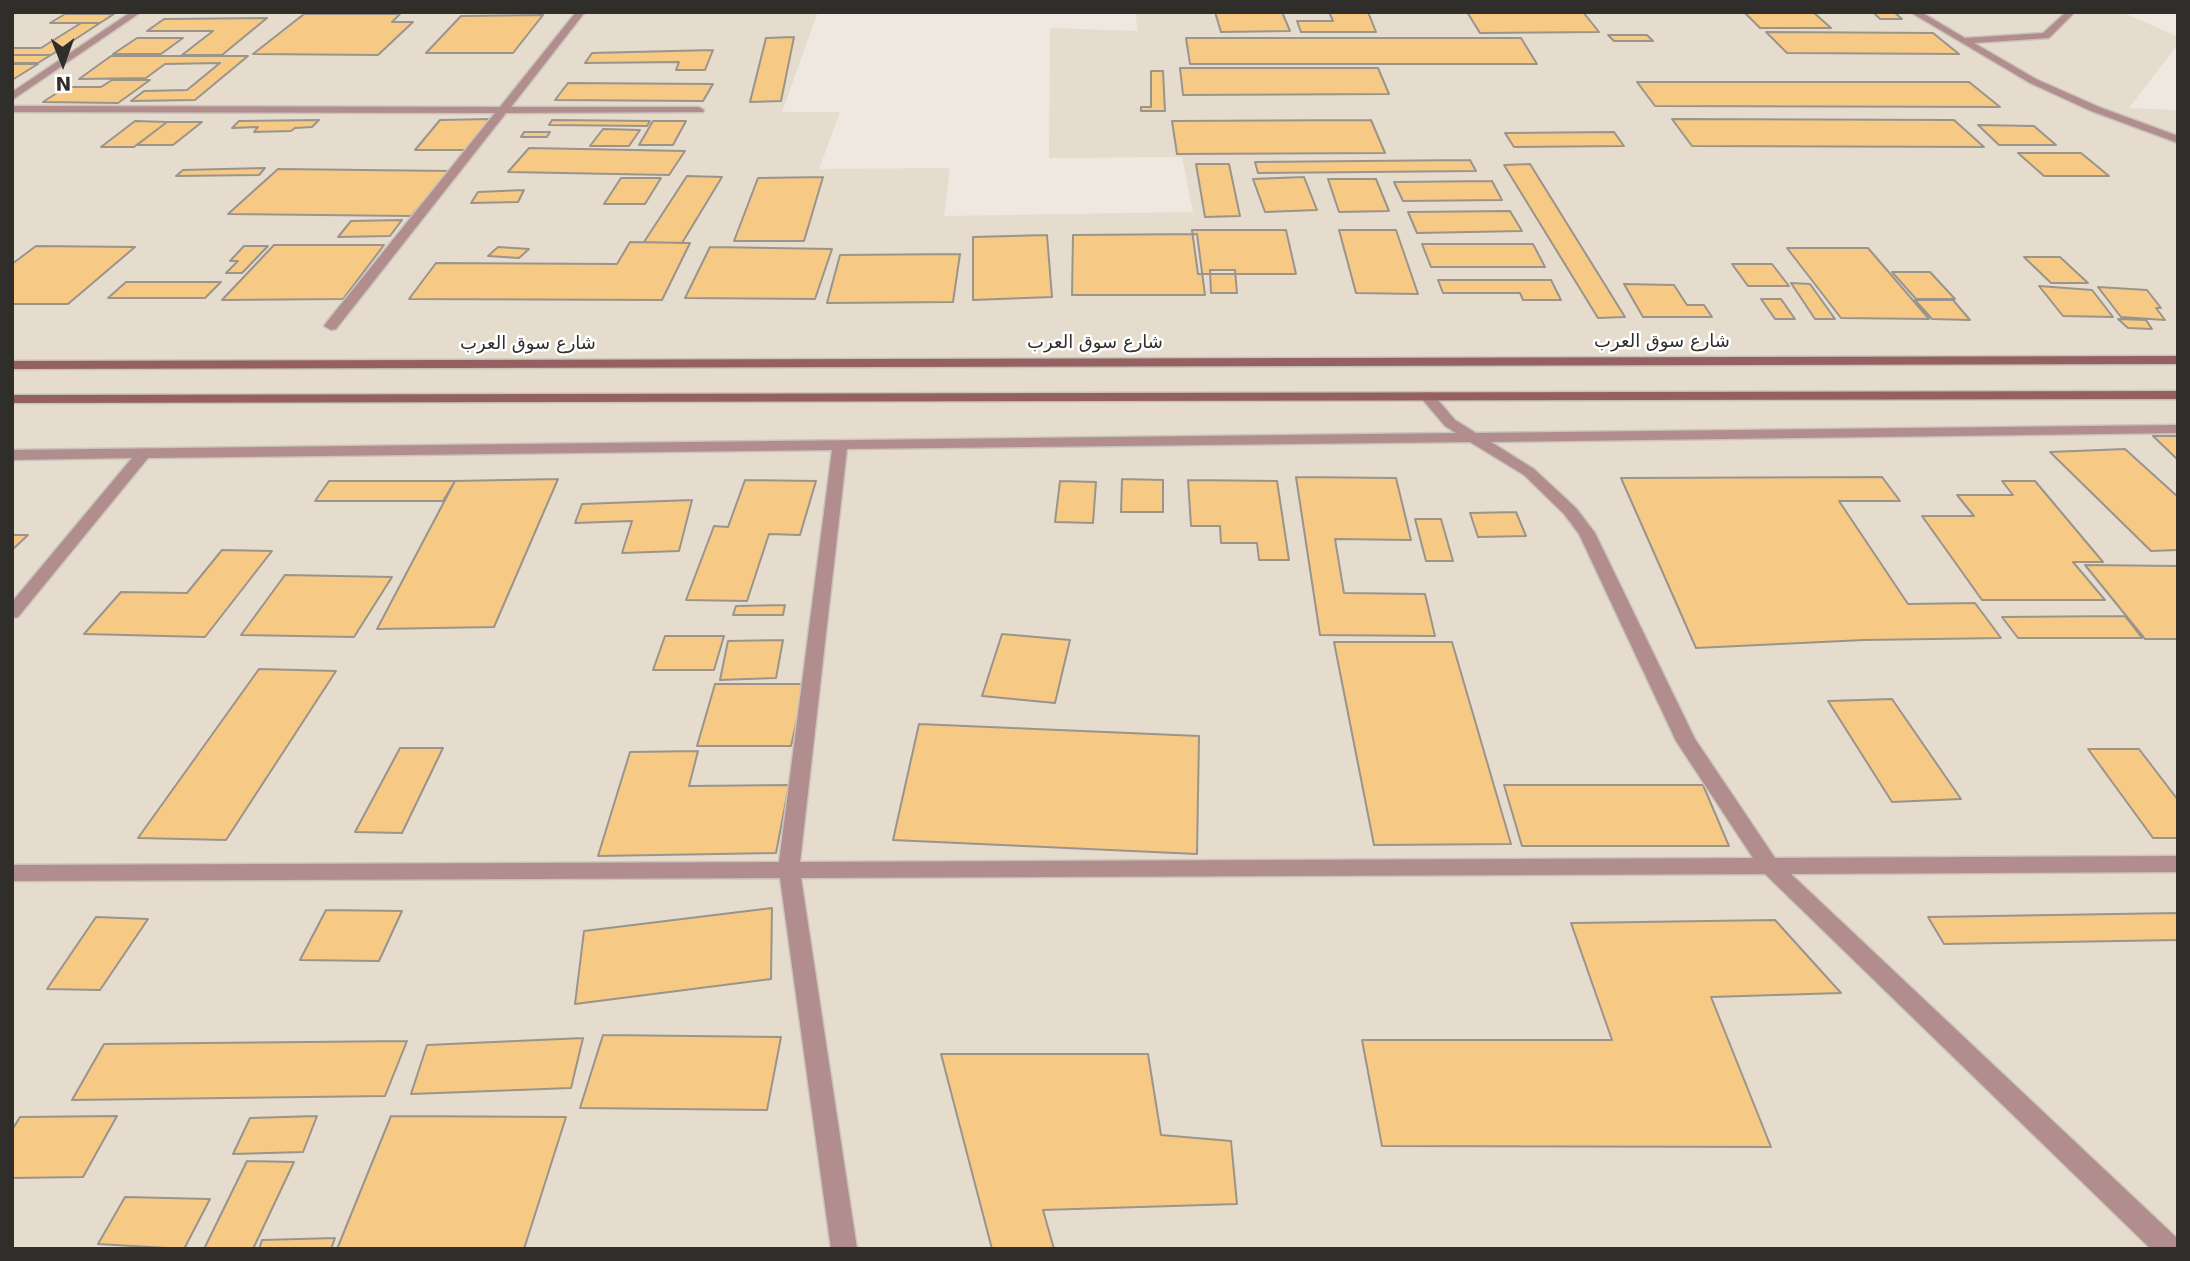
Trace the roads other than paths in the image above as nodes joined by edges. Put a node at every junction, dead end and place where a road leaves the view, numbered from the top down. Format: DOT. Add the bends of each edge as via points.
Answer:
graph roads {
  1 [pos="137,12"];
  2 [pos="581,12"];
  3 [pos="1914,12"];
  4 [pos="2071,12"];
  5 [pos="1961,41"];
  6 [pos="12,97"];
  7 [pos="12,108"];
  8 [pos="507,108"];
  9 [pos="699,110"];
  10 [pos="2178,140"];
  11 [pos="331,326"];
  12 [pos="2178,360"];
  13 [pos="12,365"];
  14 [pos="2178,395"];
  15 [pos="1426,396"];
  16 [pos="12,399"];
  17 [pos="2178,429"];
  18 [pos="1478,438"];
  19 [pos="841,444"];
  20 [pos="12,455"];
  21 [pos="142,456"];
  22 [pos="12,613"];
  23 [pos="1768,864"];
  24 [pos="2178,864"];
  25 [pos="789,867"];
  26 [pos="12,873"];
  27 [pos="844,1249"];
  28 [pos="2170,1249"];
  1 -- 6 [label="street"];
  2 -- 8 [label="street"];
  3 -- 5 [label="street"];
  4 -- 5 [label="street" via="2046,36"];
  5 -- 10 [label="street" via="2063,95"];
  7 -- 8 [label="street"];
  8 -- 9 [label="street"];
  8 -- 11 [label="street"];
  12 -- 13 [label="main road, شارع سوق العرب"];
  14 -- 15 [label="main road"];
  15 -- 16 [label="main road"];
  15 -- 18 [label="street" via="1439,414"];
  17 -- 18 [label="street"];
  18 -- 19 [label="street"];
  18 -- 23 [label="street" via="1544,485 1587,533 1686,741"];
  19 -- 21 [label="street"];
  19 -- 25 [label="street"];
  20 -- 21 [label="street"];
  21 -- 22 [label="street"];
  23 -- 24 [label="street"];
  23 -- 25 [label="street"];
  23 -- 28 [label="street"];
  25 -- 26 [label="street"];
  25 -- 27 [label="street"];
}
